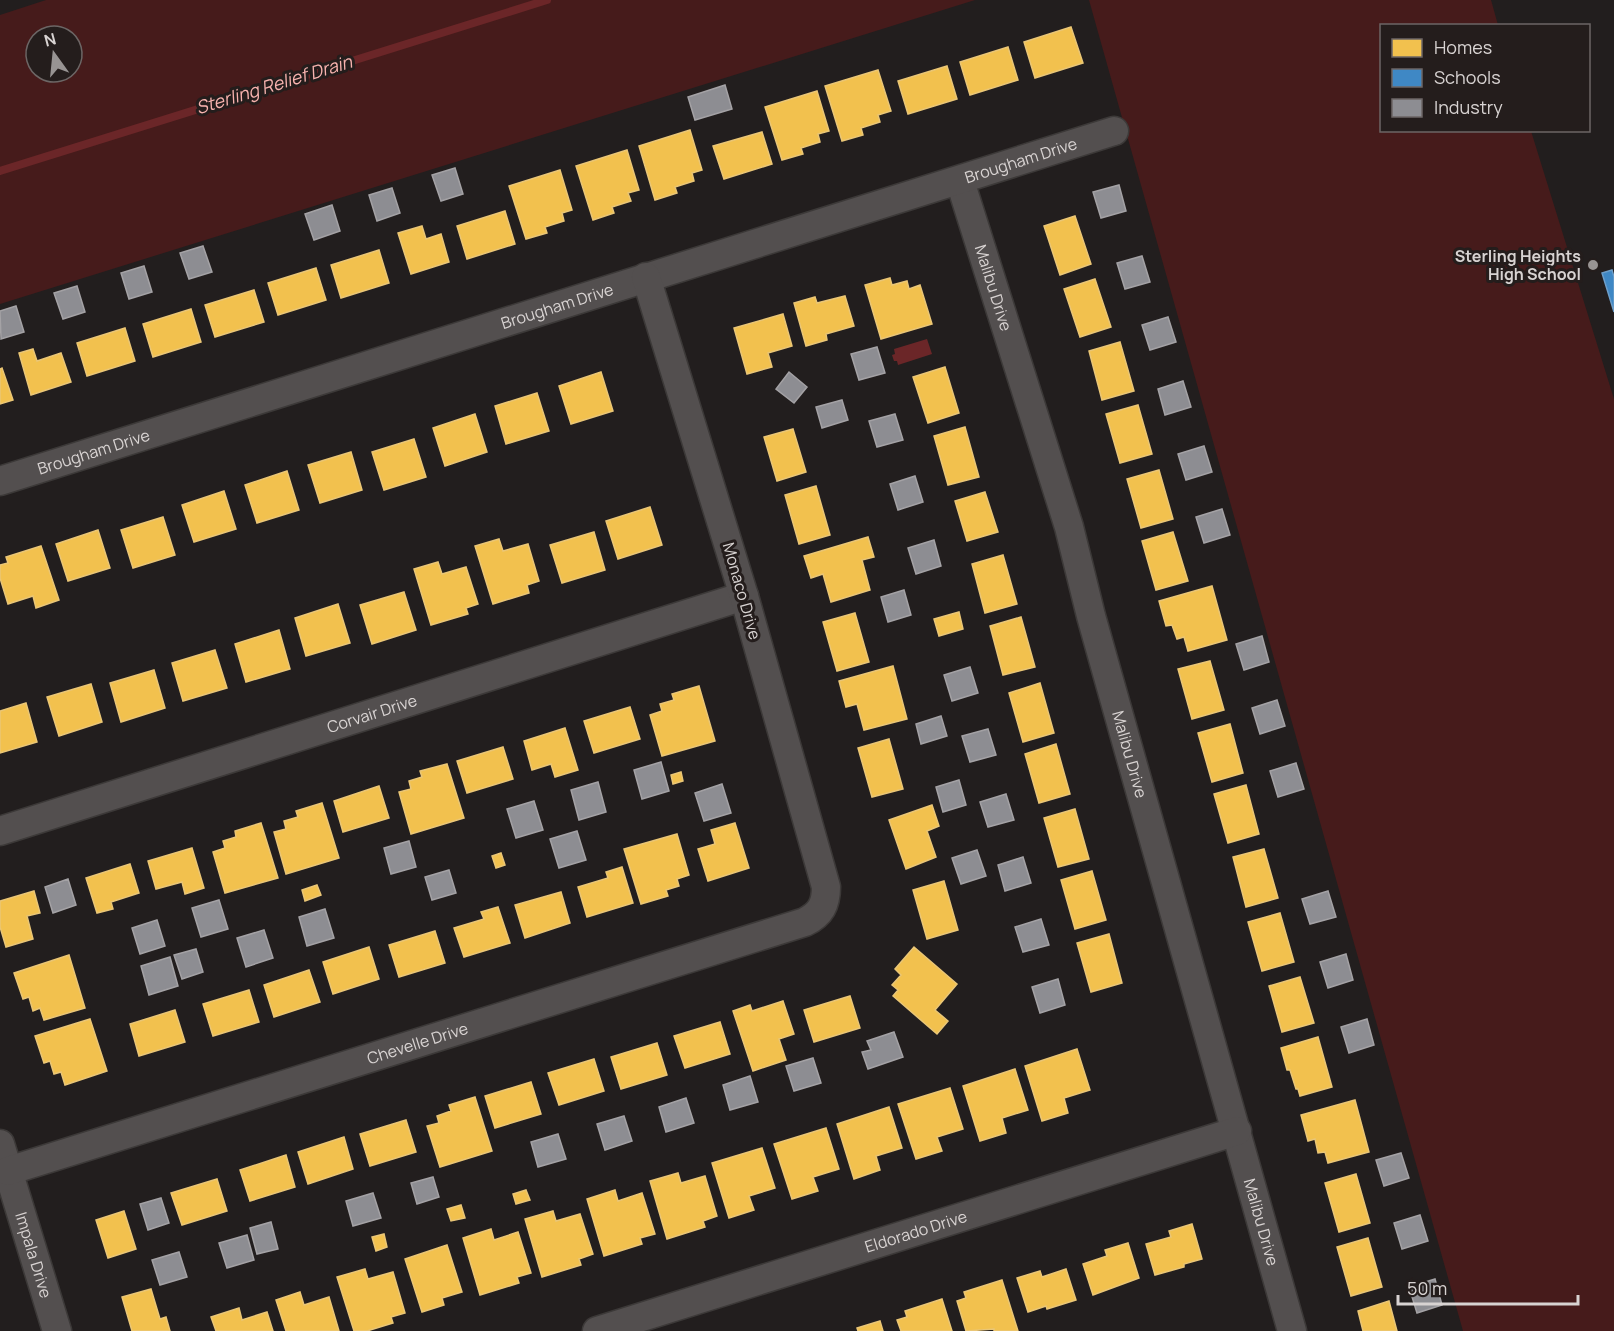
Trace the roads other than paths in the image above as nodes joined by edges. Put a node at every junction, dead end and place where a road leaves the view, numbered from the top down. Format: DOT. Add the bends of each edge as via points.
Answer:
graph roads {
  1 [pos="1114,131"];
  2 [pos="960,181"];
  3 [pos="646,277"];
  4 [pos="0,481"];
  5 [pos="744,597"];
  6 [pos="0,831"];
  7 [pos="823,907"];
  8 [pos="1237,1131"];
  9 [pos="4,1158"];
  10 [pos="57,1331"];
  11 [pos="597,1331"];
  12 [pos="1292,1331"];
  1 -- 2 [label="street, Brougham Drive"];
  2 -- 3 [label="street, Brougham Drive"];
  2 -- 8 [label="street, Malibu Drive" via="1069,527"];
  3 -- 4 [label="street, Brougham Drive"];
  3 -- 5 [label="street, Monaco Drive"];
  5 -- 6 [label="street, Corvair Drive"];
  5 -- 7 [label="street, Monaco Drive" via="826,887"];
  7 -- 9 [label="street, Chevelle Drive" via="805,922"];
  8 -- 11 [label="street, Eldorado Drive"];
  8 -- 12 [label="street, Malibu Drive"];
  9 -- 10 [label="street, Impala Drive"];
}
